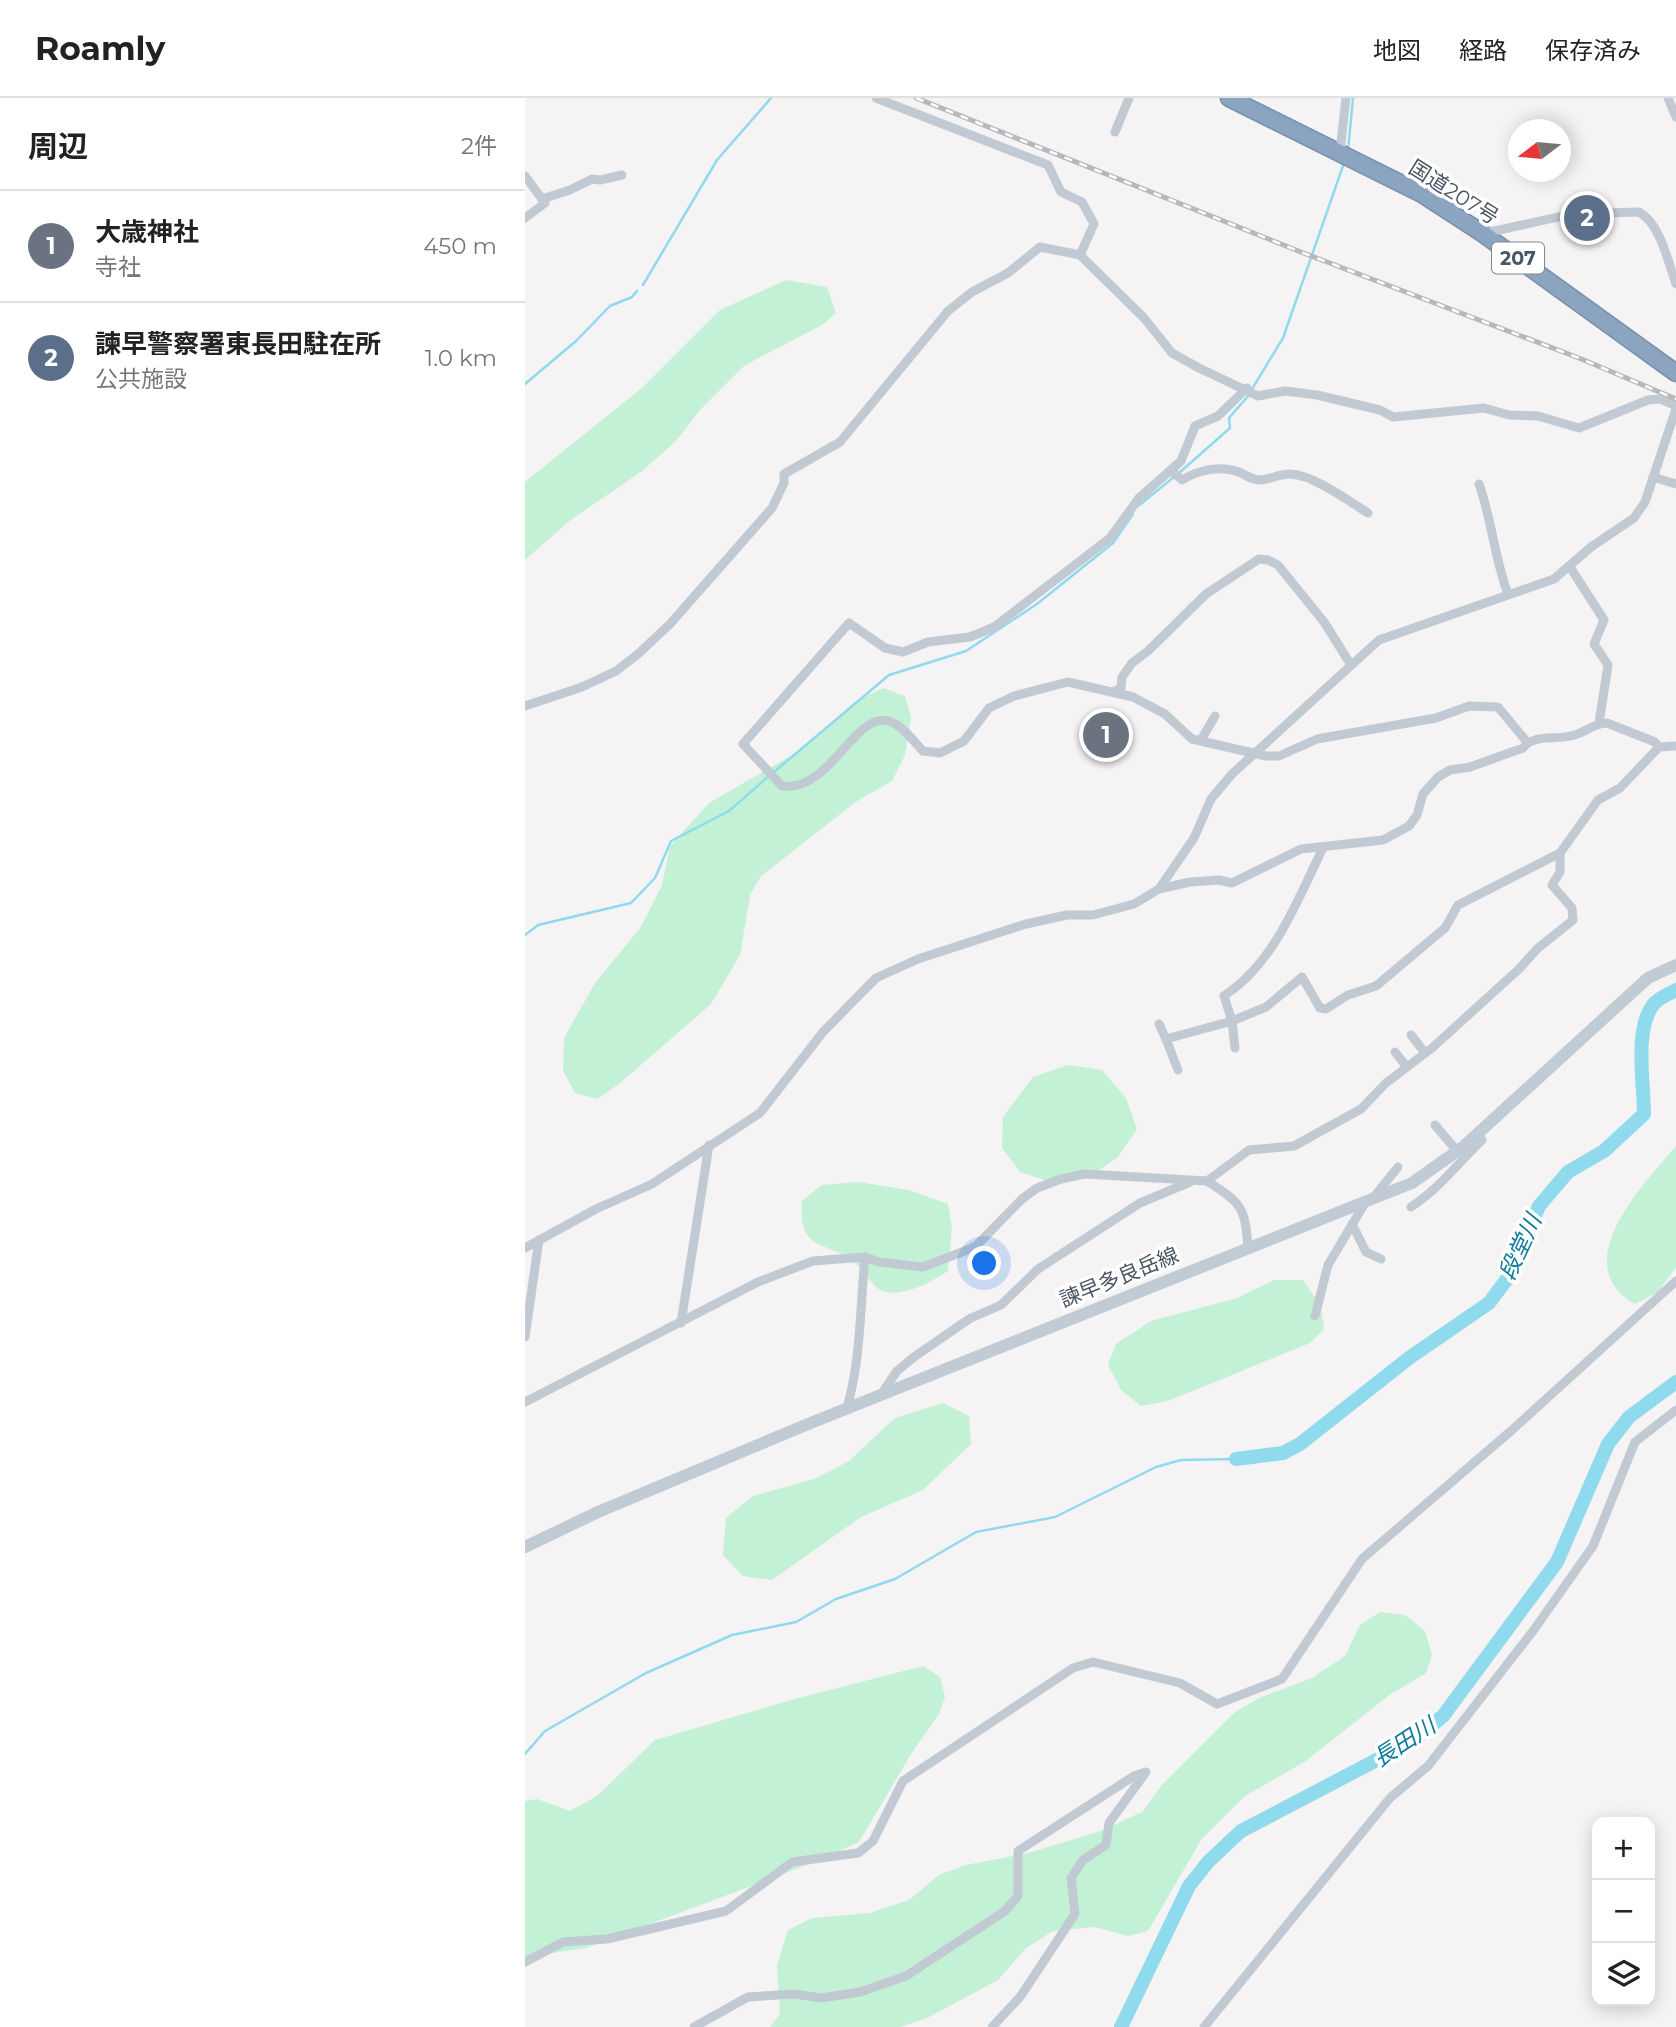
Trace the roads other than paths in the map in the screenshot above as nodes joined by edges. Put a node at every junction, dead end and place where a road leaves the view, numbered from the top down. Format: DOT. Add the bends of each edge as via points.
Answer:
graph roads {
  1 [pos="876,98"];
  2 [pos="1129,98"];
  3 [pos="1229,98"];
  4 [pos="1346,98"];
  5 [pos="1668,98"];
  6 [pos="1676,117"];
  7 [pos="1115,132"];
  8 [pos="1344,153"];
  9 [pos="622,175"];
  10 [pos="525,176"];
  11 [pos="542,198"];
  12 [pos="525,218"];
  13 [pos="1482,233"];
  14 [pos="1080,254"];
  15 [pos="1676,284"];
  16 [pos="1676,373"];
  17 [pos="1250,391"];
  18 [pos="1676,408"];
  19 [pos="1177,475"];
  20 [pos="1653,477"];
  21 [pos="1479,484"];
  22 [pos="1676,484"];
  23 [pos="1368,513"];
  24 [pos="1570,567"];
  25 [pos="1508,594"];
  26 [pos="1351,665"];
  27 [pos="1113,692"];
  28 [pos="525,706"];
  29 [pos="1215,716"];
  30 [pos="1599,723"];
  31 [pos="1201,740"];
  32 [pos="1527,742"];
  33 [pos="1676,746"];
  34 [pos="1659,747"];
  35 [pos="1254,753"];
  36 [pos="1323,848"];
  37 [pos="1560,853"];
  38 [pos="1159,889"];
  39 [pos="1676,965"];
  40 [pos="1232,1021"];
  41 [pos="1159,1024"];
  42 [pos="1411,1035"];
  43 [pos="1166,1039"];
  44 [pos="1235,1048"];
  45 [pos="1395,1052"];
  46 [pos="1425,1053"];
  47 [pos="1407,1067"];
  48 [pos="1178,1070"];
  49 [pos="1434,1125"];
  50 [pos="1478,1133"];
  51 [pos="709,1145"];
  52 [pos="1457,1151"];
  53 [pos="1398,1167"];
  54 [pos="1195,1180"];
  55 [pos="1206,1181"];
  56 [pos="1369,1201"];
  57 [pos="1411,1207"];
  58 [pos="1352,1224"];
  59 [pos="540,1240"];
  60 [pos="1248,1247"];
  61 [pos="525,1248"];
  62 [pos="866,1257"];
  63 [pos="1381,1259"];
  64 [pos="1676,1281"];
  65 [pos="1315,1317"];
  66 [pos="681,1323"];
  67 [pos="525,1337"];
  68 [pos="881,1394"];
  69 [pos="525,1402"];
  70 [pos="848,1408"];
  71 [pos="1676,1410"];
  72 [pos="525,1547"];
  73 [pos="525,1962"];
  74 [pos="694,2027"];
  75 [pos="992,2027"];
  76 [pos="1204,2027"];
  1 -- 14 [label="street" via="1048,165 1061,192 1082,202 1094,223"];
  2 -- 7 [label="street"];
  3 -- 8 [label="highway, 国道207号 / 207"];
  4 -- 8 [label="street"];
  5 -- 6 [label="street"];
  8 -- 13 [label="highway, 国道207号 / 207" via="1422,194"];
  9 -- 11 [label="street" via="592,179"];
  10 -- 11 [label="street"];
  11 -- 12 [label="street" via="545,203"];
  13 -- 15 [label="street" via="1572,214 1639,212 1648,217"];
  13 -- 16 [label="highway, 国道207号 / 207"];
  14 -- 17 [label="street" via="1172,353"];
  14 -- 28 [label="street" via="1039,247 1008,273 972,292 948,312 840,442 784,474 772,509 638,654 582,687"];
  17 -- 18 [label="street" via="1317,395 1393,417 1484,408 1579,428 1647,400 1660,399"];
  17 -- 19 [label="street" via="1218,416 1195,426"];
  18 -- 20 [label="street"];
  19 -- 23 [label="street" via="1220,469 1256,480 1296,474"];
  19 -- 27 [label="street" via="1139,498 1110,538 994,627 903,652 885,648 849,623 743,744 782,786 795,788 810,783 864,726 883,719 894,723 923,751 940,753 964,741 989,708 1014,696 1068,682"];
  20 -- 22 [label="street"];
  20 -- 24 [label="street" via="1634,518"];
  21 -- 25 [label="street"];
  24 -- 25 [label="street" via="1554,579"];
  24 -- 30 [label="street" via="1604,620 1594,644 1608,665"];
  25 -- 26 [label="street" via="1379,640"];
  26 -- 27 [label="street" via="1324,622 1278,565 1259,559 1206,594 1132,663 1122,677 1121,688"];
  26 -- 35 [label="street"];
  27 -- 31 [label="street" via="1165,714 1192,739"];
  29 -- 31 [label="street"];
  30 -- 32 [label="street" via="1581,733"];
  30 -- 34 [label="street"];
  31 -- 35 [label="street"];
  32 -- 35 [label="street" via="1498,707 1482,704 1436,718 1317,739 1279,756"];
  32 -- 36 [label="street" via="1523,748 1438,777 1423,794 1409,826 1383,840"];
  33 -- 34 [label="street"];
  34 -- 37 [label="street" via="1620,788 1598,800"];
  35 -- 38 [label="street" via="1211,799 1194,838"];
  36 -- 38 [label="street" via="1301,849 1232,883 1219,880"];
  36 -- 40 [label="street" via="1300,901 1260,964 1224,996"];
  37 -- 40 [label="street" via="1458,905 1444,928 1376,986 1348,995 1326,1009 1320,1008 1302,977 1266,1007"];
  37 -- 46 [label="street" via="1560,872 1552,885 1572,908 1573,920"];
  38 -- 51 [label="street" via="1134,904 1025,925 918,959 876,978 823,1032 760,1113"];
  39 -- 50 [label="main road, 諫早多良岳線" via="1648,978 1624,997"];
  40 -- 43 [label="street"];
  40 -- 44 [label="street"];
  41 -- 43 [label="street"];
  42 -- 46 [label="street"];
  43 -- 48 [label="street"];
  45 -- 47 [label="street"];
  46 -- 47 [label="street"];
  47 -- 55 [label="street" via="1361,1109 1334,1125 1294,1146 1249,1150"];
  49 -- 52 [label="street"];
  50 -- 52 [label="main road, 諫早多良岳線"];
  50 -- 57 [label="street" via="1482,1140 1437,1190"];
  51 -- 59 [label="street" via="652,1184"];
  51 -- 66 [label="street"];
  52 -- 56 [label="main road, 諫早多良岳線" via="1412,1183"];
  53 -- 56 [label="street"];
  54 -- 55 [label="street"];
  54 -- 62 [label="street" via="1085,1174 1061,1179 1022,1199 975,1247 952,1259 923,1267"];
  54 -- 68 [label="street" via="1140,1203 1038,1269 1001,1305 969,1319 914,1357"];
  55 -- 60 [label="street" via="1238,1204 1246,1217"];
  56 -- 58 [label="street"];
  56 -- 60 [label="main road, 諫早多良岳線"];
  58 -- 63 [label="street" via="1366,1252"];
  58 -- 65 [label="street" via="1328,1265"];
  59 -- 61 [label="street"];
  59 -- 67 [label="street"];
  60 -- 68 [label="main road, 諫早多良岳線"];
  62 -- 66 [label="street" via="813,1261 758,1282"];
  62 -- 70 [label="street" via="858,1368"];
  64 -- 73 [label="street" via="1362,1559 1282,1679 1217,1704 1180,1683 1093,1662 1073,1668 903,1781 873,1841 858,1853 792,1862 726,1911 607,1938 563,1942"];
  66 -- 69 [label="street"];
  68 -- 70 [label="main road, 諫早多良岳線"];
  70 -- 72 [label="main road, 諫早多良岳線" via="597,1512"];
  71 -- 76 [label="street" via="1635,1442 1593,1546 1533,1631 1428,1766 1390,1798"];
  74 -- 75 [label="street" via="748,1997 794,1994 821,1998 860,1993 906,1976 1005,1911 1018,1896 1018,1851 1146,1772 1109,1823 1106,1845 1083,1860 1072,1878 1075,1914 1020,1997"];
}
